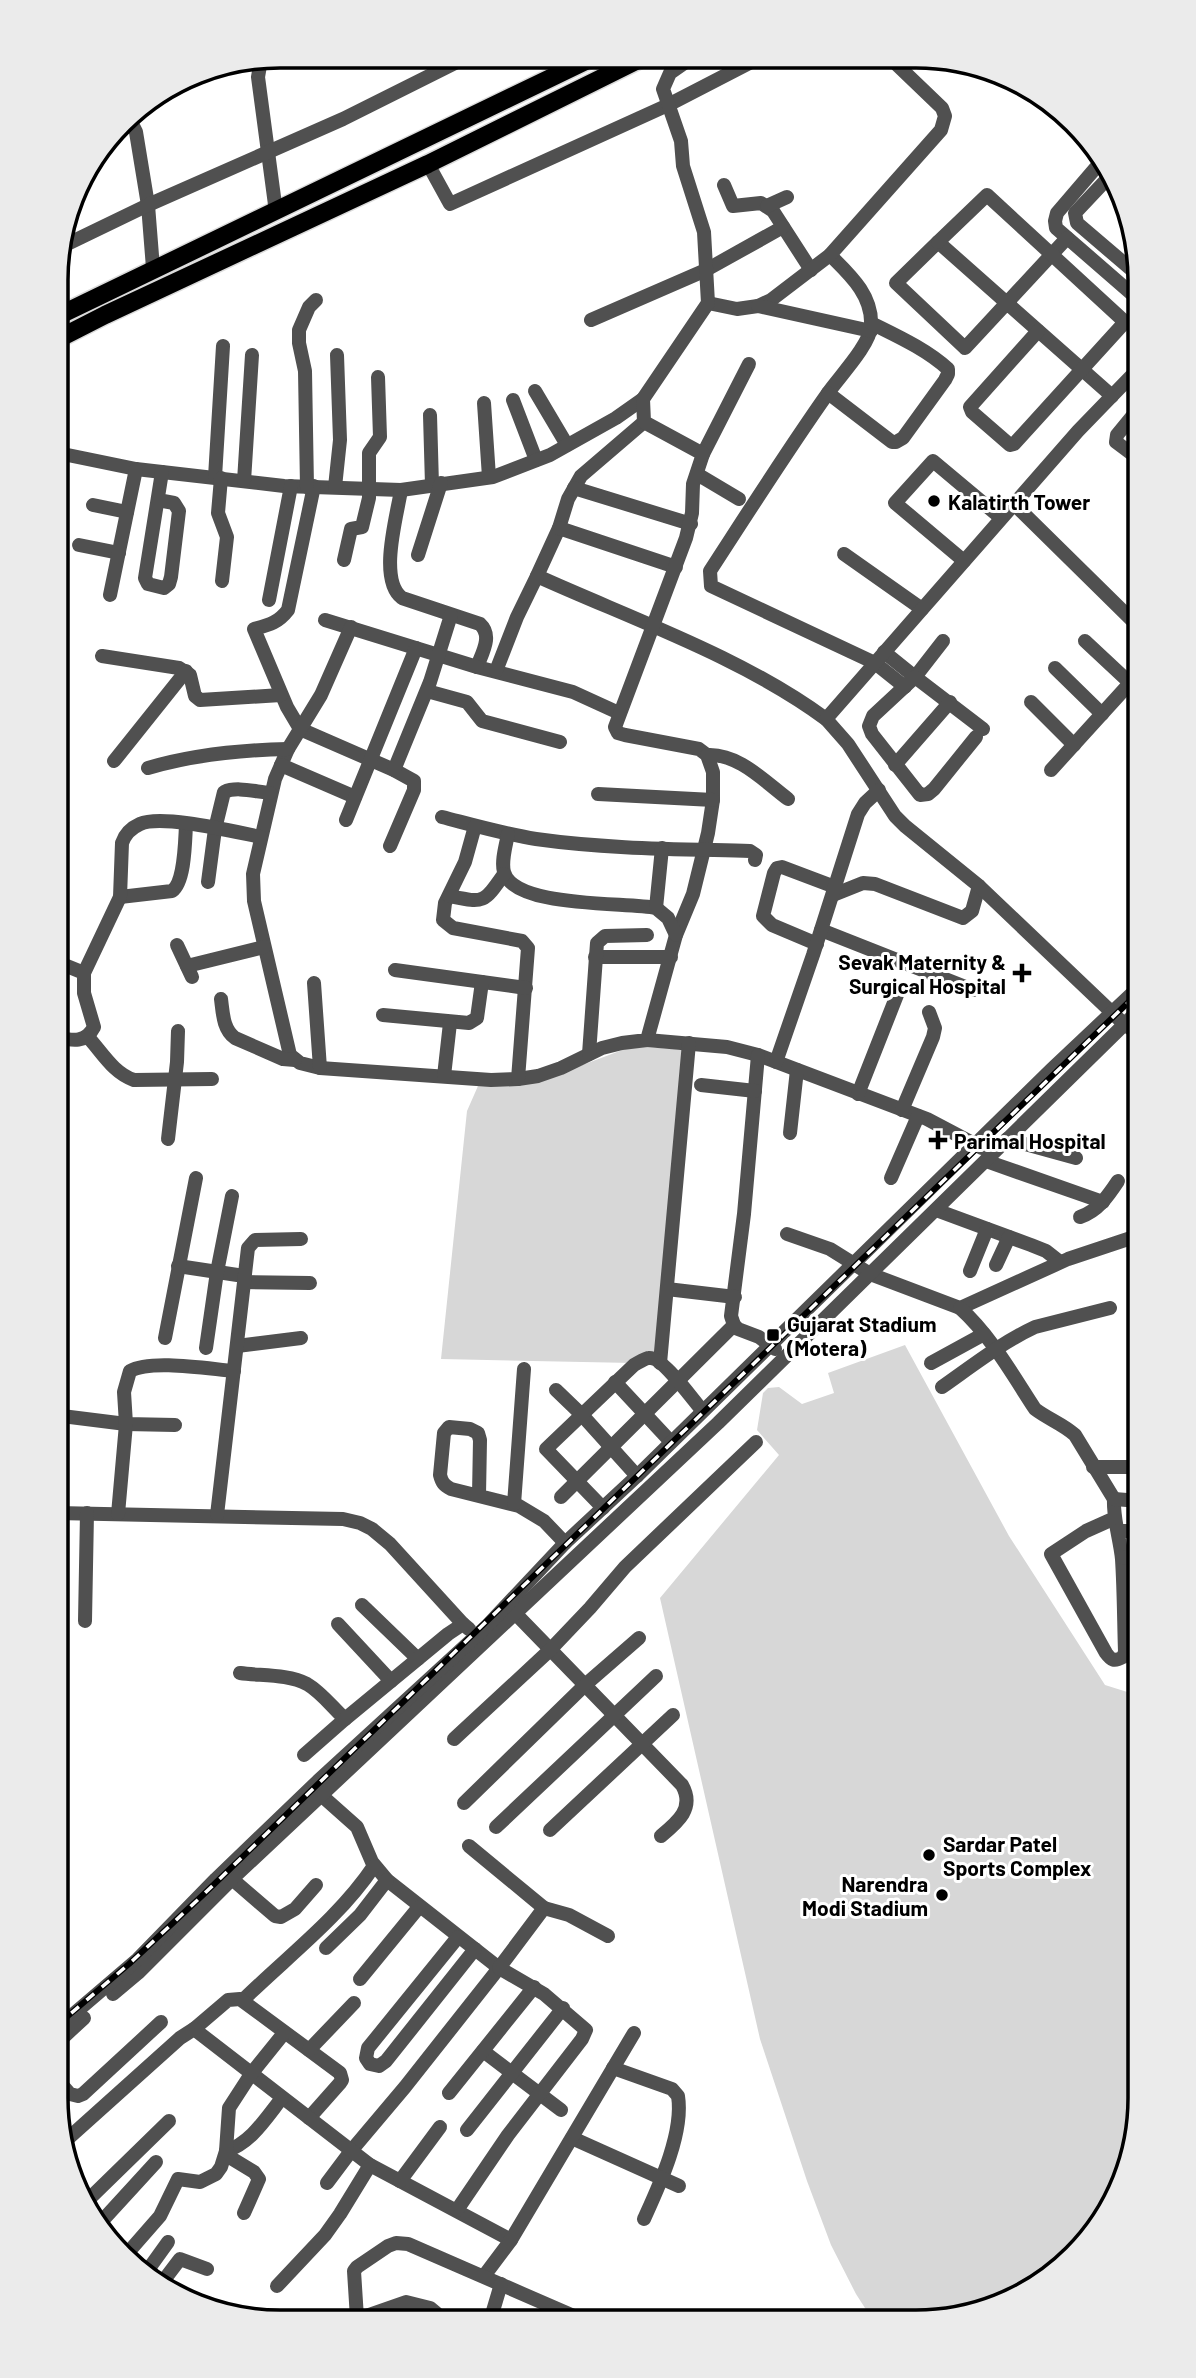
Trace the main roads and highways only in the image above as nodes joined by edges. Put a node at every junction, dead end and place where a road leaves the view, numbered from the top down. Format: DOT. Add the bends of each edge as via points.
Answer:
graph roads {
  1 [pos="621,68"];
  2 [pos="565,69"];
  3 [pos="94,297"];
  4 [pos="69,310"];
  5 [pos="105,315"];
  6 [pos="69,333"];
  1 -- 5 [label="main road"];
  2 -- 3 [label="main road"];
  3 -- 4 [label="main road"];
  3 -- 5 [label="main road"];
  5 -- 6 [label="main road"];
}
